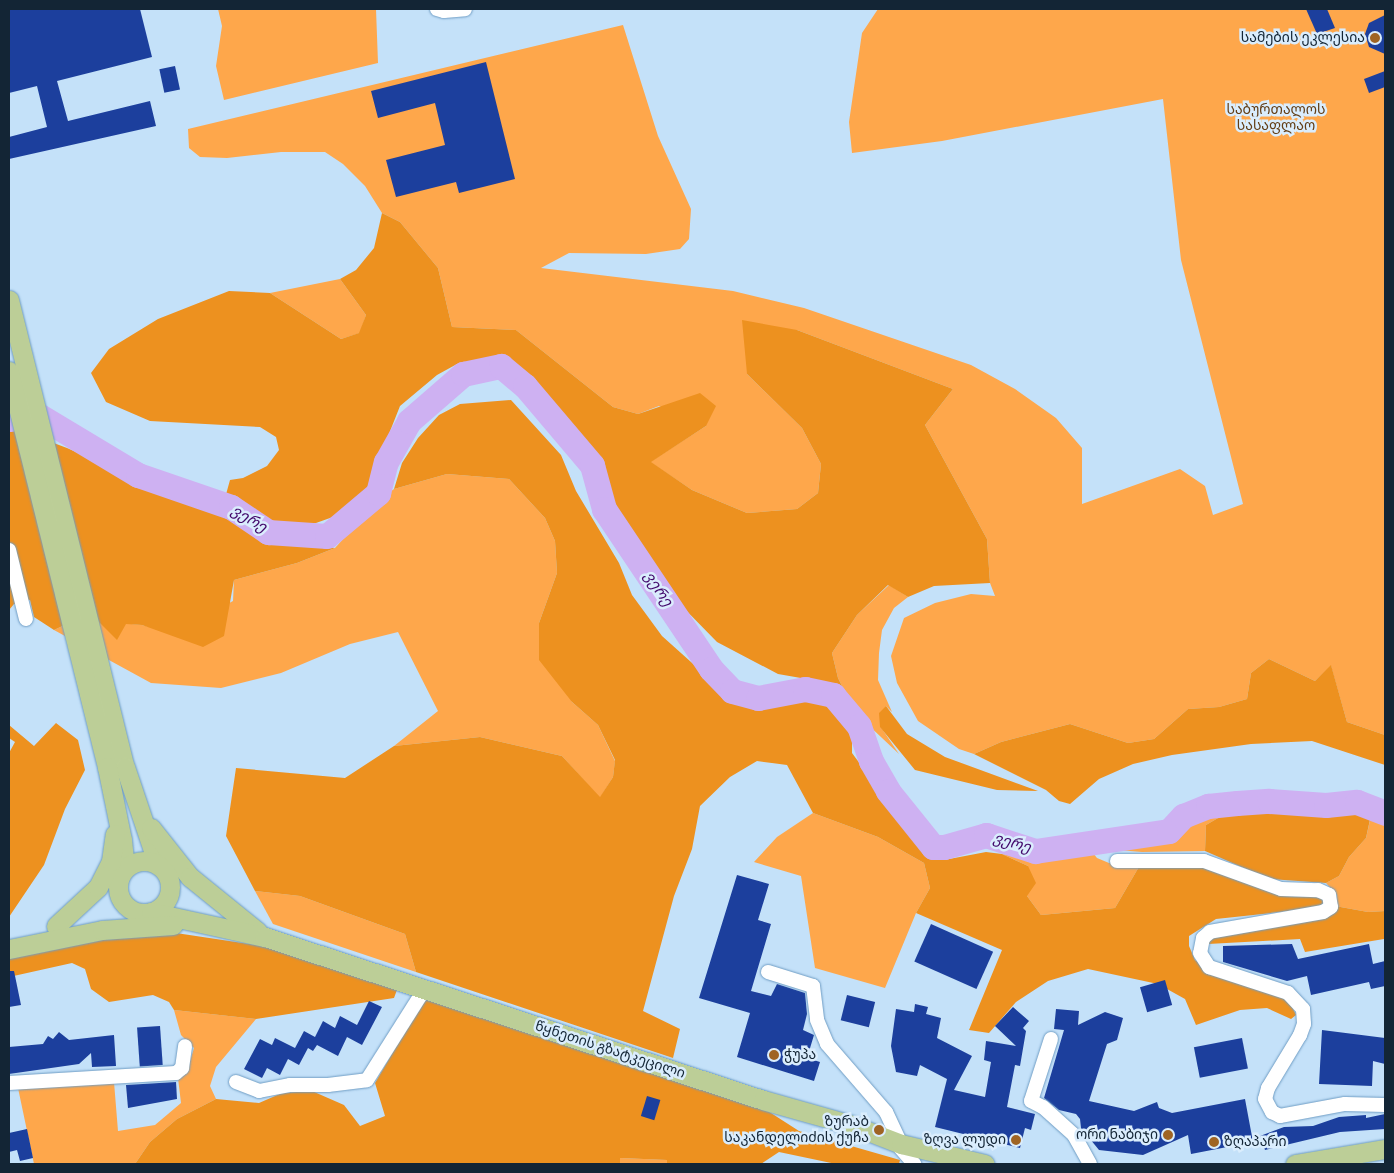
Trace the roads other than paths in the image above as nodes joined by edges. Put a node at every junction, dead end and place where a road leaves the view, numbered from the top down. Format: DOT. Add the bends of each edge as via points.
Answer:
graph roads {
  1 [pos="437,9"];
  2 [pos="465,9"];
  3 [pos="9,300"];
  4 [pos="9,372"];
  5 [pos="9,550"];
  6 [pos="26,619"];
  7 [pos="90,664"];
  8 [pos="116,767"];
  9 [pos="115,802"];
  10 [pos="135,802"];
  11 [pos="1117,861"];
  12 [pos="164,872"];
  13 [pos="121,878"];
  14 [pos="144,912"];
  15 [pos="235,922"];
  16 [pos="56,926"];
  17 [pos="80,933"];
  18 [pos="13,948"];
  19 [pos="768,972"];
  20 [pos="424,990"];
  21 [pos="1051,1039"];
  22 [pos="185,1046"];
  23 [pos="236,1082"];
  24 [pos="9,1083"];
  25 [pos="1385,1105"];
  26 [pos="898,1143"];
  27 [pos="1385,1149"];
  28 [pos="914,1164"];
  29 [pos="985,1164"];
  30 [pos="1090,1164"];
  31 [pos="1295,1164"];
  1 -- 2 [label="street"];
  3 -- 7 [label="main road"];
  4 -- 7 [label="main road"];
  5 -- 6 [label="street"];
  7 -- 8 [label="main road"];
  8 -- 9 [label="main road"];
  8 -- 10 [label="main road"];
  9 -- 13 [label="main road"];
  9 -- 16 [label="main road" via="115,841 105,875 86,902"];
  10 -- 12 [label="main road"];
  10 -- 15 [label="main road" via="175,861"];
  11 -- 25 [label="street" via="1204,861 1281,889 1318,890 1329,894 1332,903 1323,912 1210,932 1203,938 1200,953 1209,967 1288,993 1303,1009 1304,1024 1300,1036 1268,1088 1266,1099 1272,1112 1280,1116 1345,1104"];
  12 -- 13 [label="main road" via="141,861"];
  12 -- 14 [label="main road" via="167,900"];
  12 -- 15 [label="main road"];
  13 -- 14 [label="main road" via="125,905"];
  13 -- 16 [label="main road" via="92,909"];
  14 -- 15 [label="main road"];
  14 -- 17 [label="main road"];
  15 -- 17 [label="main road" via="145,925"];
  15 -- 20 [label="main road, წყნეთის გზატკეცილი" via="265,937"];
  16 -- 18 [label="main road"];
  17 -- 18 [label="main road"];
  19 -- 26 [label="street" via="813,986 817,1020 827,1044 886,1112"];
  20 -- 23 [label="street" via="368,1080 290,1085 259,1091"];
  20 -- 26 [label="main road, წყნეთის გზატკეცილი" via="778,1105 852,1125"];
  21 -- 30 [label="street" via="1031,1101 1043,1106 1074,1135"];
  22 -- 24 [label="street" via="182,1068 176,1073"];
  26 -- 28 [label="street"];
  26 -- 29 [label="main road, წყნეთის გზატკეცილი"];
  27 -- 31 [label="main road"];
}
